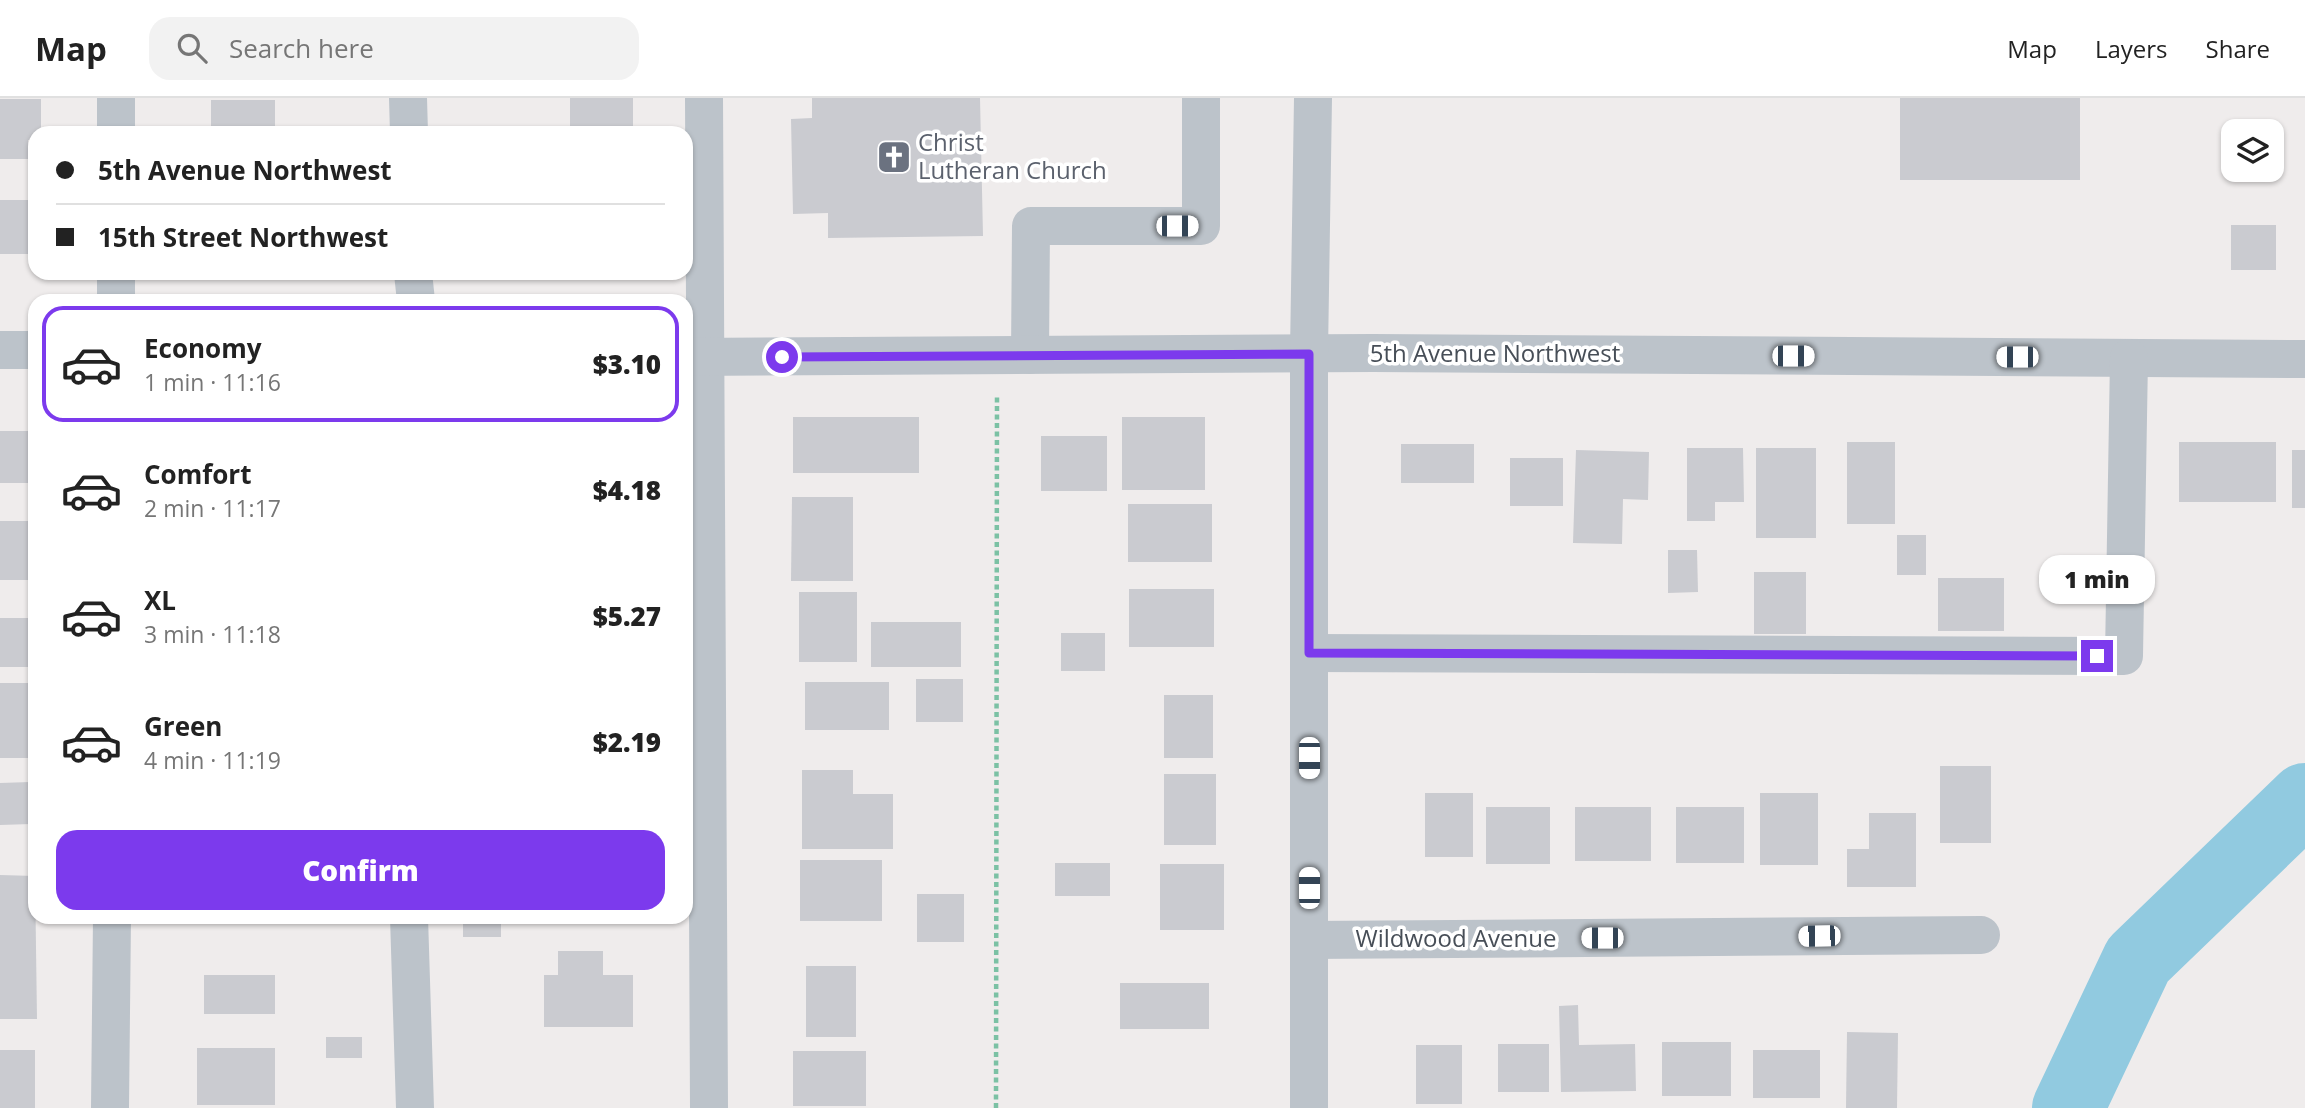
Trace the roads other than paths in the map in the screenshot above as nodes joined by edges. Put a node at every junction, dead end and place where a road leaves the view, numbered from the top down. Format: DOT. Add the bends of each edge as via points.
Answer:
graph roads {
  1 [pos="116,98"];
  2 [pos="408,98"];
  3 [pos="704,98"];
  4 [pos="1200,98"];
  5 [pos="1313,98"];
  6 [pos="116,126"];
  7 [pos="409,126"];
  8 [pos="0,349"];
  9 [pos="28,349"];
  10 [pos="1309,354"];
  11 [pos="1030,355"];
  12 [pos="695,357"];
  13 [pos="2129,358"];
  14 [pos="2305,359"];
  15 [pos="1309,653"];
  16 [pos="111,924"];
  17 [pos="409,924"];
  18 [pos="1981,935"];
  19 [pos="1309,940"];
  20 [pos="110,1108"];
  21 [pos="415,1108"];
  22 [pos="709,1108"];
  23 [pos="1309,1108"];
  1 -- 6 [label="street"];
  2 -- 7 [label="street"];
  3 -- 12 [label="street"];
  4 -- 11 [label="street" via="1201,226 1031,226"];
  5 -- 10 [label="street"];
  8 -- 9 [label="street"];
  10 -- 11 [label="street, 5th Avenue Northwest"];
  10 -- 13 [label="street, 5th Avenue Northwest"];
  10 -- 15 [label="street"];
  11 -- 12 [label="street, 5th Avenue Northwest"];
  12 -- 22 [label="street"];
  13 -- 14 [label="street, 5th Avenue Northwest"];
  13 -- 15 [label="street" via="2124,656"];
  15 -- 19 [label="street"];
  16 -- 20 [label="street"];
  17 -- 21 [label="street"];
  18 -- 19 [label="street, Wildwood Avenue"];
  19 -- 23 [label="street"];
}
